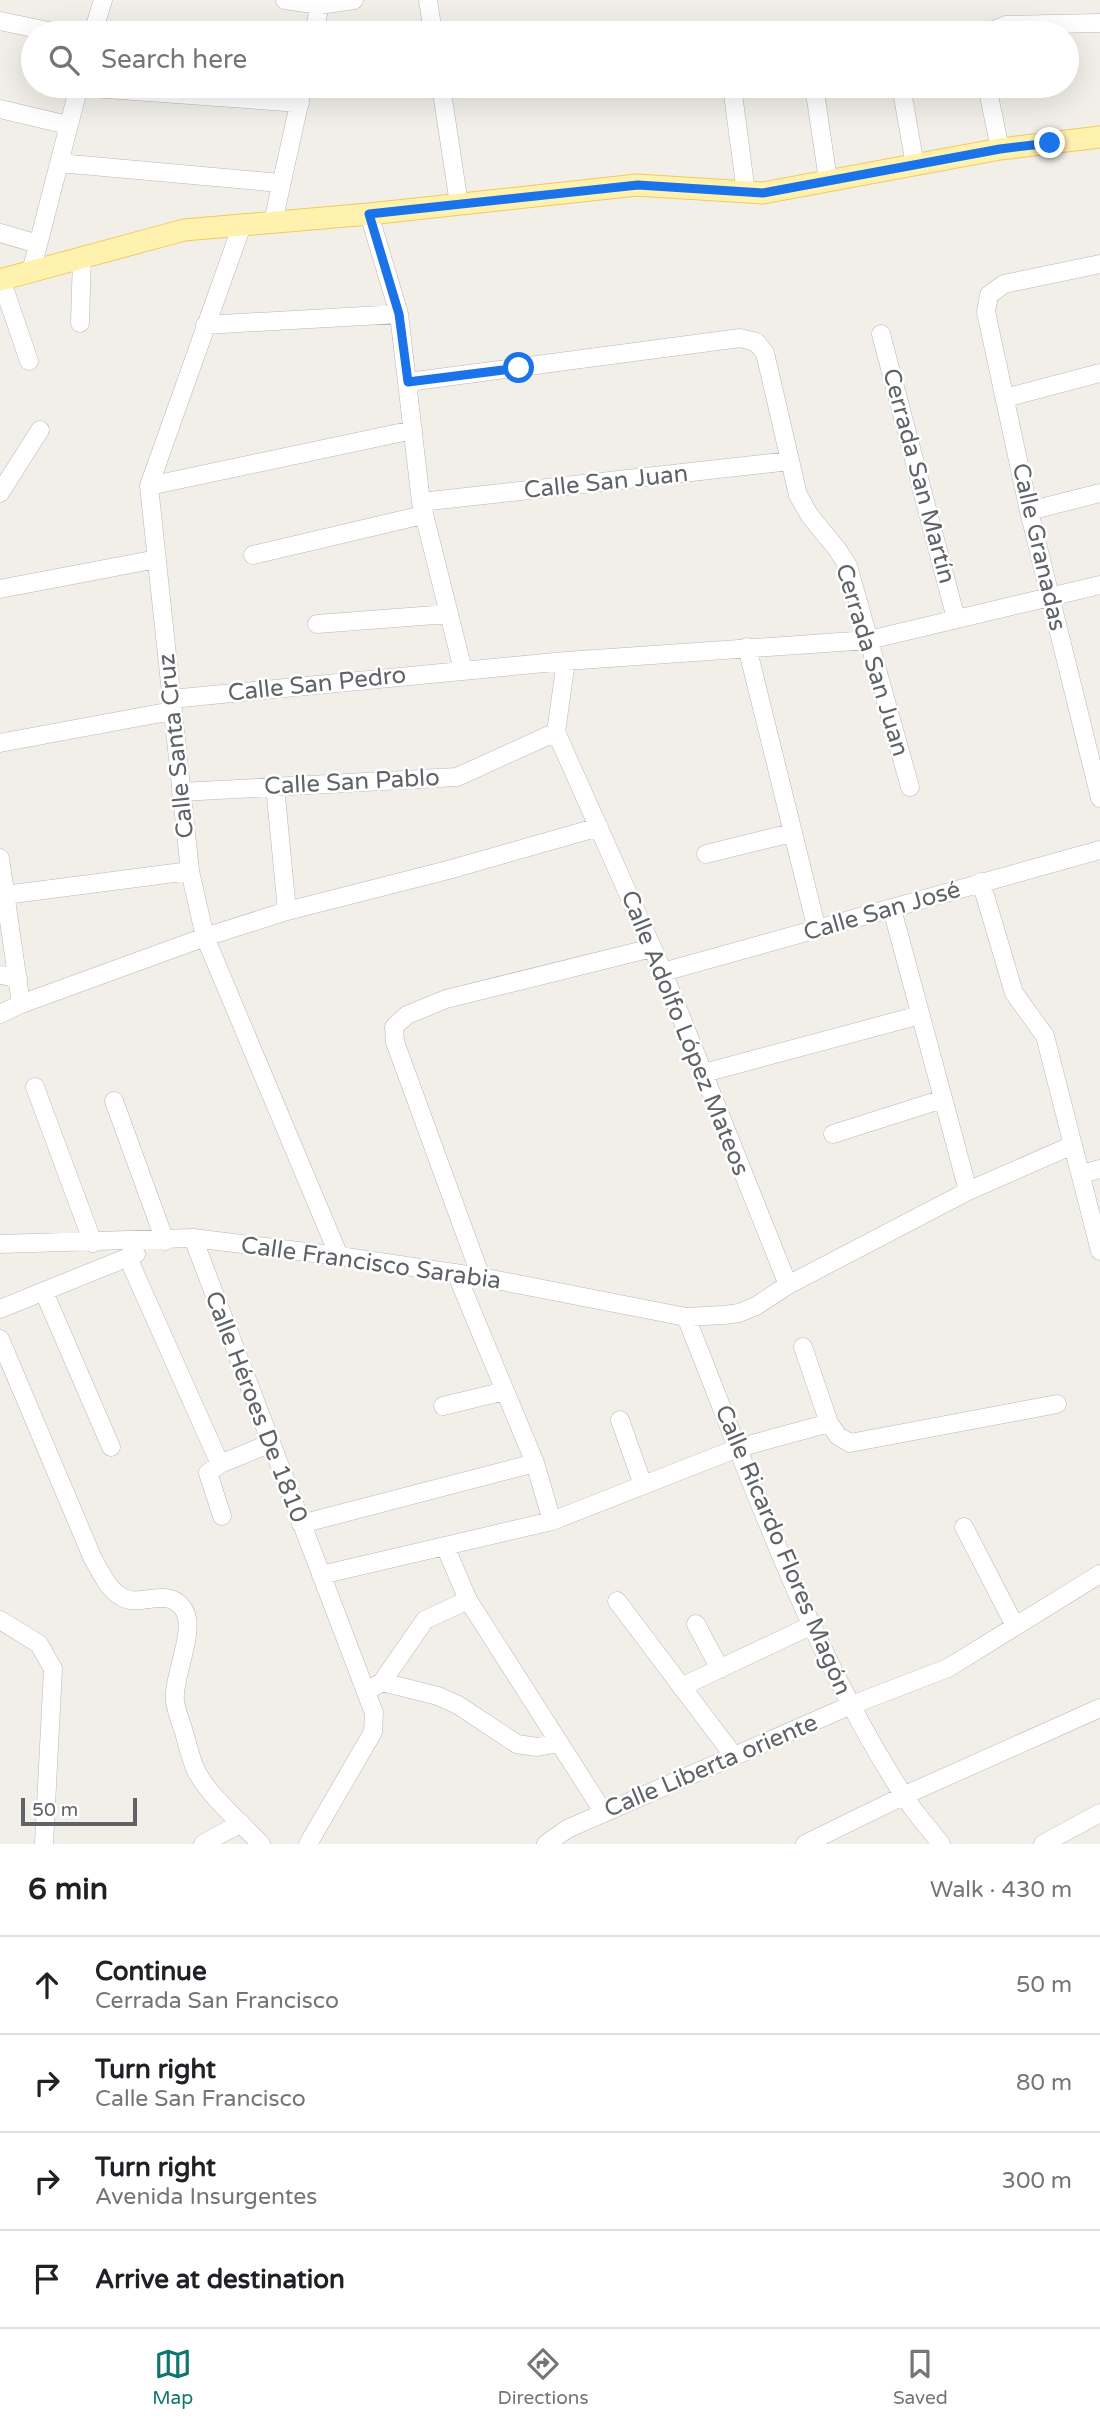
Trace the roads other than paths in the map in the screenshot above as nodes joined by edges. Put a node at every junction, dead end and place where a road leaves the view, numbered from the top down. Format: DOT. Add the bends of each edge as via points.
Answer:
graph roads {
  1 [pos="103,0"];
  2 [pos="285,0"];
  3 [pos="354,0"];
  4 [pos="428,0"];
  5 [pos="321,2"];
  6 [pos="0,21"];
  7 [pos="97,21"];
  8 [pos="317,21"];
  9 [pos="431,21"];
  10 [pos="1079,23"];
  11 [pos="1100,23"];
  12 [pos="21,25"];
  13 [pos="75,98"];
  14 [pos="301,98"];
  15 [pos="443,98"];
  16 [pos="734,98"];
  17 [pos="816,98"];
  18 [pos="903,98"];
  19 [pos="989,98"];
  20 [pos="1,112"];
  21 [pos="68,125"];
  22 [pos="1100,137"];
  23 [pos="1000,149"];
  24 [pos="59,163"];
  25 [pos="915,165"];
  26 [pos="828,180"];
  27 [pos="280,183"];
  28 [pos="746,193"];
  29 [pos="459,204"];
  30 [pos="369,214"];
  31 [pos="273,222"];
  32 [pos="242,225"];
  33 [pos="0,233"];
  34 [pos="38,244"];
  35 [pos="82,257"];
  36 [pos="1100,264"];
  37 [pos="31,272"];
  38 [pos="1,279"];
  39 [pos="399,314"];
  40 [pos="80,323"];
  41 [pos="205,325"];
  42 [pos="881,334"];
  43 [pos="29,360"];
  44 [pos="1100,373"];
  45 [pos="408,382"];
  46 [pos="1005,398"];
  47 [pos="40,430"];
  48 [pos="413,430"];
  49 [pos="790,461"];
  50 [pos="149,486"];
  51 [pos="0,493"];
  52 [pos="1100,493"];
  53 [pos="422,509"];
  54 [pos="1029,511"];
  55 [pos="253,555"];
  56 [pos="157,559"];
  57 [pos="1100,585"];
  58 [pos="0,588"];
  59 [pos="1050,597"];
  60 [pos="448,614"];
  61 [pos="956,619"];
  62 [pos="317,624"];
  63 [pos="869,640"];
  64 [pos="747,646"];
  65 [pos="566,661"];
  66 [pos="463,670"];
  67 [pos="172,705"];
  68 [pos="556,732"];
  69 [pos="0,743"];
  70 [pos="275,786"];
  71 [pos="910,788"];
  72 [pos="181,792"];
  73 [pos="1100,798"];
  74 [pos="599,827"];
  75 [pos="792,833"];
  76 [pos="1100,850"];
  77 [pos="706,854"];
  78 [pos="0,858"];
  79 [pos="190,871"];
  80 [pos="981,882"];
  81 [pos="5,895"];
  82 [pos="892,909"];
  83 [pos="287,911"];
  84 [pos="817,930"];
  85 [pos="205,937"];
  86 [pos="652,948"];
  87 [pos="663,972"];
  88 [pos="9,977"];
  89 [pos="21,1004"];
  90 [pos="0,1014"];
  91 [pos="920,1015"];
  92 [pos="704,1073"];
  93 [pos="35,1087"];
  94 [pos="943,1099"];
  95 [pos="114,1101"];
  96 [pos="833,1134"];
  97 [pos="1073,1145"];
  98 [pos="1100,1169"];
  99 [pos="1082,1174"];
  100 [pos="968,1191"];
  101 [pos="192,1238"];
  102 [pos="164,1241"];
  103 [pos="93,1242"];
  104 [pos="0,1244"];
  105 [pos="1100,1251"];
  106 [pos="339,1256"];
  107 [pos="128,1258"];
  108 [pos="456,1273"];
  109 [pos="481,1277"];
  110 [pos="788,1284"];
  111 [pos="44,1292"];
  112 [pos="0,1309"];
  113 [pos="686,1317"];
  114 [pos="0,1339"];
  115 [pos="803,1348"];
  116 [pos="505,1391"];
  117 [pos="1057,1404"];
  118 [pos="443,1406"];
  119 [pos="620,1420"];
  120 [pos="830,1423"];
  121 [pos="271,1443"];
  122 [pos="111,1447"];
  123 [pos="738,1448"];
  124 [pos="535,1463"];
  125 [pos="220,1464"];
  126 [pos="643,1485"];
  127 [pos="222,1516"];
  128 [pos="552,1521"];
  129 [pos="301,1524"];
  130 [pos="964,1527"];
  131 [pos="446,1546"];
  132 [pos="1100,1574"];
  133 [pos="321,1575"];
  134 [pos="468,1600"];
  135 [pos="617,1601"];
  136 [pos="0,1620"];
  137 [pos="696,1624"];
  138 [pos="810,1626"];
  139 [pos="1015,1626"];
  140 [pos="720,1669"];
  141 [pos="374,1686"];
  142 [pos="681,1687"];
  143 [pos="849,1706"];
  144 [pos="1100,1708"];
  145 [pos="559,1742"];
  146 [pos="734,1756"];
  147 [pos="903,1796"];
  148 [pos="604,1813"];
  149 [pos="1100,1813"];
  150 [pos="241,1822"];
  151 [pos="44,1844"];
  152 [pos="203,1844"];
  153 [pos="261,1844"];
  154 [pos="308,1844"];
  155 [pos="545,1844"];
  156 [pos="804,1844"];
  157 [pos="941,1844"];
  158 [pos="1043,1844"];
  1 -- 7 [label="street"];
  2 -- 5 [label="street"];
  3 -- 5 [label="street"];
  4 -- 9 [label="street"];
  5 -- 8 [label="street"];
  6 -- 12 [label="street"];
  10 -- 11 [label="street"];
  13 -- 21 [label="street"];
  14 -- 27 [label="street"];
  15 -- 29 [label="street"];
  16 -- 28 [label="street"];
  17 -- 26 [label="street"];
  18 -- 25 [label="street"];
  19 -- 23 [label="street"];
  20 -- 21 [label="street"];
  21 -- 24 [label="street"];
  22 -- 23 [label="main road"];
  23 -- 25 [label="main road"];
  24 -- 27 [label="street"];
  24 -- 34 [label="street"];
  25 -- 26 [label="main road"];
  26 -- 28 [label="main road"];
  27 -- 31 [label="street"];
  28 -- 29 [label="main road" via="638,185"];
  29 -- 30 [label="main road"];
  30 -- 31 [label="main road"];
  30 -- 39 [label="street"];
  31 -- 32 [label="main road"];
  32 -- 35 [label="main road" via="184,230"];
  32 -- 41 [label="street, Calle Santa Cruz"];
  33 -- 34 [label="street"];
  34 -- 37 [label="street"];
  35 -- 37 [label="main road"];
  35 -- 40 [label="street"];
  36 -- 46 [label="street, Calle Granadas" via="1004,284 989,295 986,312"];
  37 -- 38 [label="main road"];
  38 -- 43 [label="street"];
  39 -- 41 [label="street"];
  39 -- 45 [label="street"];
  41 -- 50 [label="street, Calle Santa Cruz"];
  42 -- 61 [label="street, Cerrada San Martín"];
  44 -- 46 [label="street"];
  45 -- 48 [label="street"];
  45 -- 49 [label="street, Cerrada San Juan" via="740,338 756,342 765,353"];
  46 -- 54 [label="street, Calle Granadas"];
  47 -- 51 [label="street"];
  48 -- 50 [label="street"];
  48 -- 53 [label="street"];
  49 -- 53 [label="street, Calle San Juan"];
  49 -- 63 [label="street, Cerrada San Juan" via="798,495 848,566"];
  50 -- 56 [label="street, Calle Santa Cruz"];
  52 -- 54 [label="street"];
  53 -- 55 [label="street, Calle San Juan"];
  53 -- 60 [label="street"];
  54 -- 59 [label="street, Calle Granadas"];
  56 -- 58 [label="street"];
  56 -- 67 [label="street, Calle Santa Cruz"];
  57 -- 59 [label="street"];
  59 -- 61 [label="street"];
  59 -- 73 [label="street, Calle Granadas"];
  60 -- 62 [label="street"];
  60 -- 66 [label="street"];
  61 -- 63 [label="street"];
  63 -- 64 [label="street, Calle San Pedro"];
  63 -- 71 [label="street, Cerrada San Juan"];
  64 -- 65 [label="street, Calle San Pedro"];
  64 -- 75 [label="street"];
  65 -- 66 [label="street, Calle San Pedro"];
  65 -- 68 [label="street"];
  66 -- 67 [label="street, Calle San Pedro"];
  67 -- 69 [label="street, Calle San Pedro"];
  67 -- 72 [label="street, Calle Santa Cruz"];
  68 -- 70 [label="street, Calle San Pablo" via="457,776"];
  68 -- 74 [label="street, Calle Adolfo López Mateos"];
  70 -- 72 [label="street, Calle San Pablo"];
  70 -- 83 [label="street"];
  72 -- 79 [label="street, Calle Santa Cruz"];
  74 -- 83 [label="street"];
  74 -- 86 [label="street, Calle Adolfo López Mateos"];
  75 -- 77 [label="street"];
  75 -- 84 [label="street"];
  76 -- 80 [label="street, Calle San José"];
  78 -- 81 [label="street"];
  79 -- 81 [label="street"];
  79 -- 85 [label="street, Calle Santa Cruz"];
  80 -- 82 [label="street, Calle San José"];
  80 -- 97 [label="street" via="1014,993 1045,1036"];
  81 -- 88 [label="street"];
  82 -- 84 [label="street, Calle San José"];
  82 -- 91 [label="street"];
  83 -- 85 [label="street"];
  84 -- 87 [label="street, Calle San José"];
  85 -- 89 [label="street"];
  85 -- 106 [label="street, Calle Santa Cruz"];
  86 -- 87 [label="street, Calle Adolfo López Mateos"];
  86 -- 109 [label="street" via="446,999 407,1016 394,1027 395,1042"];
  87 -- 92 [label="street, Calle Adolfo López Mateos"];
  88 -- 89 [label="street"];
  89 -- 90 [label="street"];
  91 -- 92 [label="street"];
  91 -- 94 [label="street"];
  92 -- 110 [label="street, Calle Adolfo López Mateos"];
  93 -- 103 [label="street"];
  94 -- 96 [label="street"];
  94 -- 100 [label="street"];
  95 -- 102 [label="street"];
  97 -- 99 [label="street"];
  97 -- 100 [label="street"];
  98 -- 99 [label="street"];
  99 -- 105 [label="street"];
  100 -- 110 [label="street"];
  101 -- 102 [label="street, Calle Francisco Sarabia"];
  101 -- 106 [label="street, Calle Francisco Sarabia"];
  101 -- 121 [label="street, Calle Héroes De 1810"];
  102 -- 103 [label="street, Calle Francisco Sarabia"];
  102 -- 107 [label="street"];
  103 -- 104 [label="street, Calle Francisco Sarabia"];
  106 -- 108 [label="street, Calle Francisco Sarabia"];
  107 -- 111 [label="street"];
  107 -- 125 [label="street"];
  108 -- 109 [label="street, Calle Francisco Sarabia"];
  108 -- 116 [label="street"];
  109 -- 113 [label="street, Calle Francisco Sarabia"];
  110 -- 113 [label="street, Calle Francisco Sarabia" via="739,1313"];
  111 -- 112 [label="street"];
  111 -- 122 [label="street"];
  113 -- 123 [label="street, Calle Ricardo Flores Magón"];
  114 -- 150 [label="street" via="93,1559 113,1590 123,1598 160,1597 183,1607 187,1635 175,1702 195,1768"];
  115 -- 120 [label="street"];
  116 -- 118 [label="street"];
  116 -- 124 [label="street"];
  117 -- 120 [label="street" via="850,1443 838,1436"];
  119 -- 126 [label="street"];
  120 -- 123 [label="street"];
  121 -- 125 [label="street"];
  121 -- 129 [label="street, Calle Héroes De 1810"];
  123 -- 126 [label="street"];
  123 -- 138 [label="street, Calle Ricardo Flores Magón"];
  124 -- 128 [label="street"];
  124 -- 129 [label="street"];
  125 -- 127 [label="street" via="208,1473"];
  126 -- 128 [label="street"];
  128 -- 131 [label="street"];
  129 -- 133 [label="street, Calle Héroes De 1810"];
  130 -- 139 [label="street"];
  131 -- 133 [label="street"];
  131 -- 134 [label="street"];
  132 -- 139 [label="street, Calle Liberta oriente"];
  133 -- 141 [label="street, Calle Héroes De 1810"];
  134 -- 141 [label="street" via="425,1619"];
  134 -- 145 [label="street"];
  135 -- 142 [label="street"];
  136 -- 151 [label="street" via="39,1644 53,1669"];
  137 -- 140 [label="street"];
  138 -- 140 [label="street"];
  138 -- 143 [label="street, Calle Ricardo Flores Magón"];
  139 -- 143 [label="street, Calle Liberta oriente" via="948,1668"];
  140 -- 142 [label="street"];
  141 -- 145 [label="street" via="438,1696 517,1744 537,1747"];
  141 -- 154 [label="street, Calle Héroes De 1810" via="373,1732"];
  142 -- 146 [label="street"];
  143 -- 146 [label="street, Calle Liberta oriente"];
  143 -- 147 [label="street, Calle Ricardo Flores Magón"];
  144 -- 147 [label="street"];
  145 -- 148 [label="street"];
  146 -- 148 [label="street, Calle Liberta oriente"];
  147 -- 156 [label="street"];
  147 -- 157 [label="street, Calle Ricardo Flores Magón"];
  148 -- 155 [label="street, Calle Liberta oriente"];
  149 -- 158 [label="street"];
  150 -- 152 [label="street"];
  150 -- 153 [label="street"];
}
